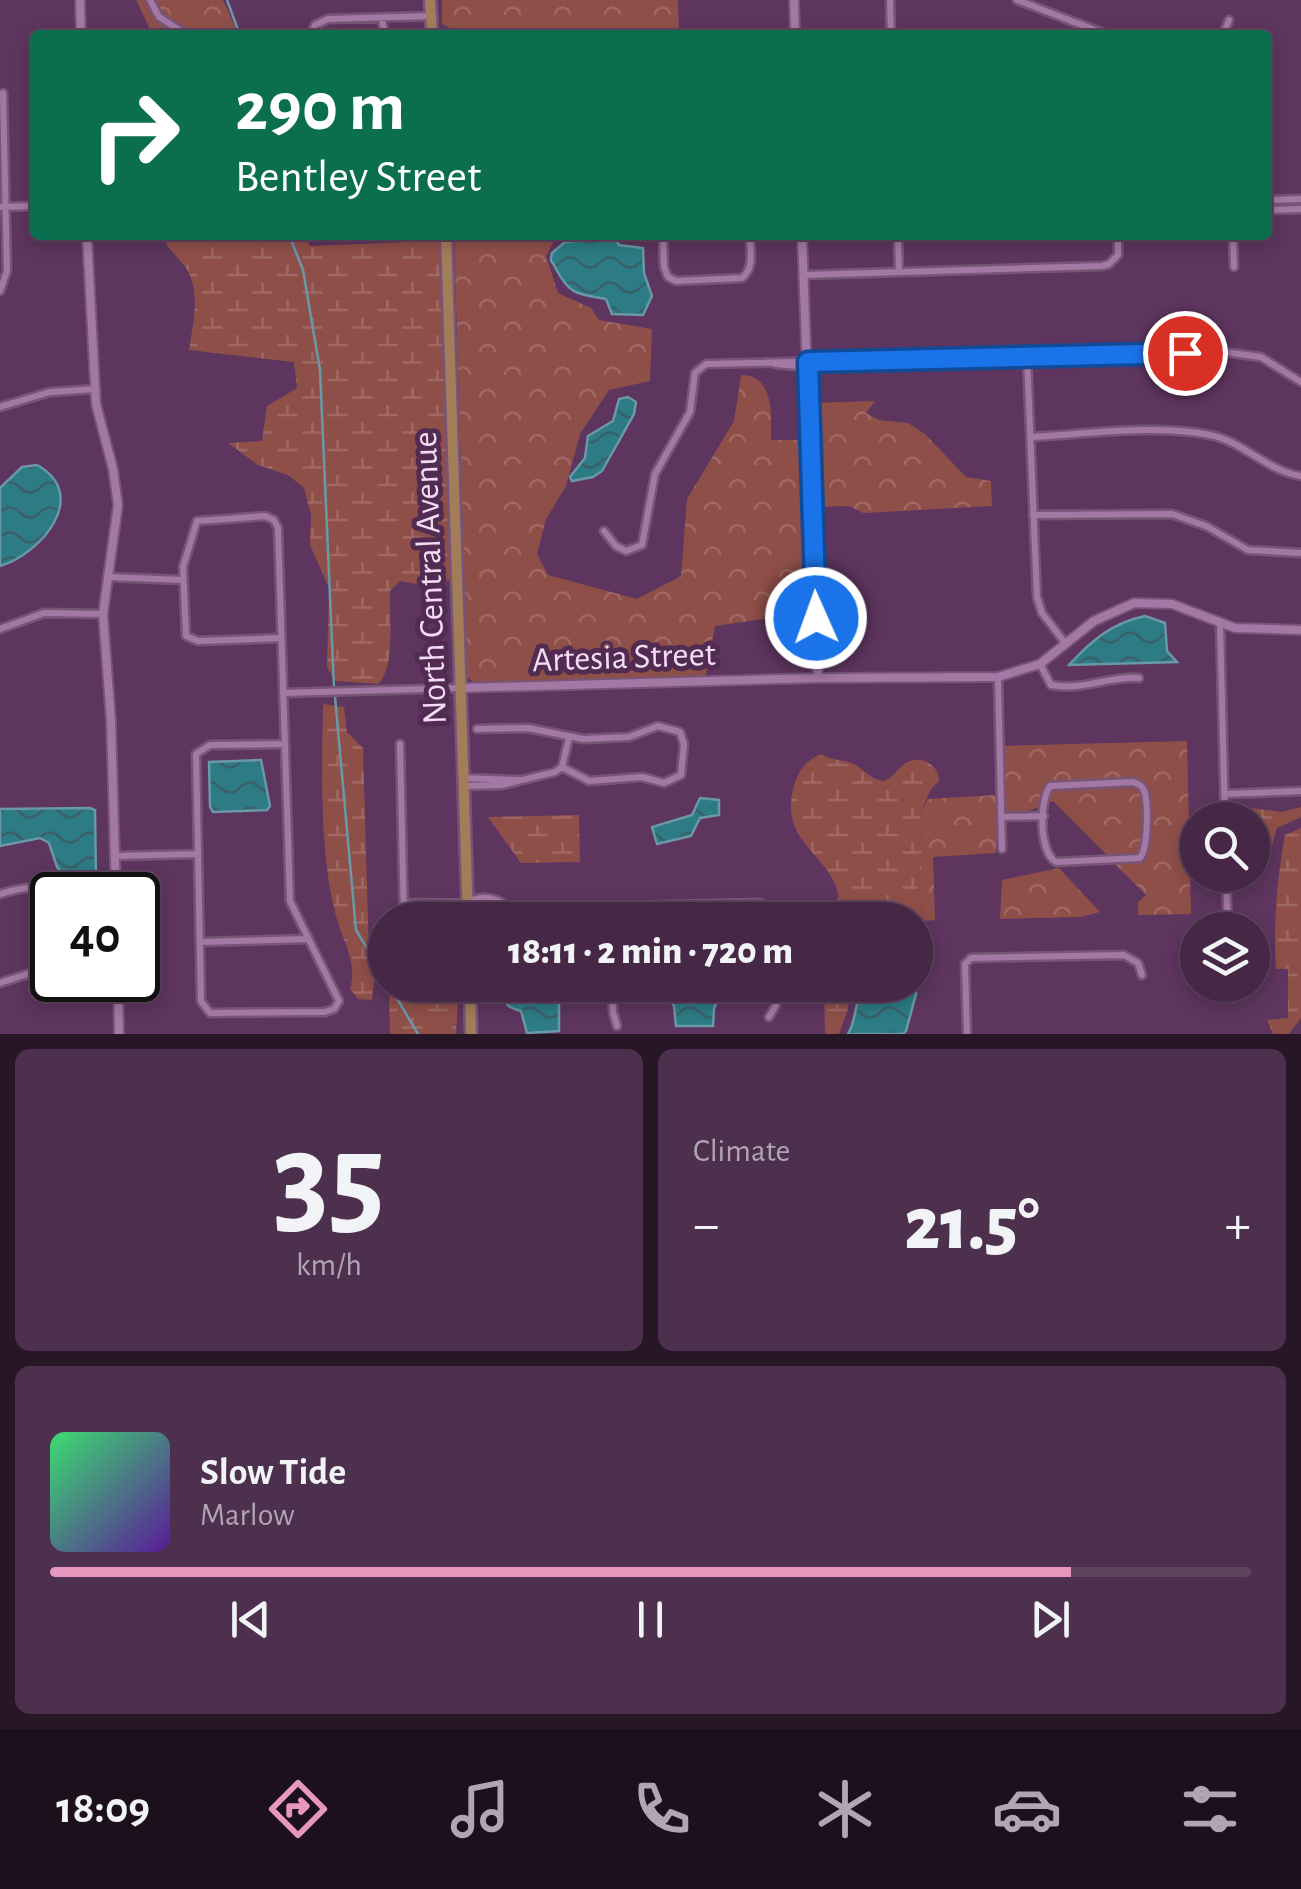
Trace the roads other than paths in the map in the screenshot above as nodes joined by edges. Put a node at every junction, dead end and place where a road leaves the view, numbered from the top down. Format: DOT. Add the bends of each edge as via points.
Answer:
graph roads {
  1 [pos="80,0"];
  2 [pos="150,0"];
  3 [pos="430,0"];
  4 [pos="794,0"];
  5 [pos="890,0"];
  6 [pos="1017,0"];
  7 [pos="430,16"];
  8 [pos="382,18"];
  9 [pos="1229,20"];
  10 [pos="81,30"];
  11 [pos="180,30"];
  12 [pos="313,30"];
  13 [pos="383,30"];
  14 [pos="431,30"];
  15 [pos="795,30"];
  16 [pos="891,30"];
  17 [pos="1095,30"];
  18 [pos="1225,30"];
  19 [pos="2,93"];
  20 [pos="1301,199"];
  21 [pos="1272,200"];
  22 [pos="30,206"];
  23 [pos="3,207"];
  24 [pos="1301,209"];
  25 [pos="1272,210"];
  26 [pos="87,240"];
  27 [pos="446,240"];
  28 [pos="663,240"];
  29 [pos="750,240"];
  30 [pos="802,240"];
  31 [pos="898,240"];
  32 [pos="1118,240"];
  33 [pos="1234,240"];
  34 [pos="1234,266"];
  35 [pos="899,272"];
  36 [pos="804,275"];
  37 [pos="0,291"];
  38 [pos="1027,357"];
  39 [pos="808,362"];
  40 [pos="1301,382"];
  41 [pos="96,389"];
  42 [pos="0,407"];
  43 [pos="1030,436"];
  44 [pos="1301,476"];
  45 [pos="1034,515"];
  46 [pos="604,530"];
  47 [pos="1301,553"];
  48 [pos="106,576"];
  49 [pos="182,580"];
  50 [pos="103,614"];
  51 [pos="1220,623"];
  52 [pos="0,629"];
  53 [pos="1301,630"];
  54 [pos="280,638"];
  55 [pos="1066,644"];
  56 [pos="1040,664"];
  57 [pos="998,677"];
  58 [pos="818,678"];
  59 [pos="1139,678"];
  60 [pos="460,688"];
  61 [pos="283,693"];
  62 [pos="478,729"];
  63 [pos="569,738"];
  64 [pos="284,744"];
  65 [pos="400,744"];
  66 [pos="562,767"];
  67 [pos="463,782"];
  68 [pos="1301,792"];
  69 [pos="1224,794"];
  70 [pos="1224,802"];
  71 [pos="1044,816"];
  72 [pos="1001,818"];
  73 [pos="1002,849"];
  74 [pos="198,854"];
  75 [pos="114,856"];
  76 [pos="115,872"];
  77 [pos="30,889"];
  78 [pos="0,894"];
  79 [pos="404,902"];
  80 [pos="467,902"];
  81 [pos="308,940"];
  82 [pos="200,942"];
  83 [pos="30,973"];
  84 [pos="1142,975"];
  85 [pos="0,983"];
  86 [pos="119,1002"];
  87 [pos="470,1002"];
  88 [pos="612,1002"];
  89 [pos="776,1002"];
  90 [pos="770,1017"];
  91 [pos="617,1026"];
  92 [pos="471,1033"];
  93 [pos="120,1034"];
  94 [pos="967,1034"];
  1 -- 10 [label="street"];
  2 -- 11 [label="street" via="160,17"];
  3 -- 7 [label="main road"];
  4 -- 15 [label="street"];
  5 -- 16 [label="street"];
  6 -- 17 [label="street"];
  7 -- 8 [label="street"];
  7 -- 14 [label="main road"];
  8 -- 12 [label="street" via="328,19"];
  8 -- 13 [label="street"];
  9 -- 18 [label="street"];
  19 -- 23 [label="street"];
  20 -- 21 [label="street"];
  22 -- 23 [label="street"];
  23 -- 37 [label="street" via="7,272"];
  24 -- 25 [label="street"];
  26 -- 41 [label="street"];
  27 -- 60 [label="main road, North Central Avenue"];
  28 -- 29 [label="street" via="664,267 676,281 742,278 751,263"];
  30 -- 36 [label="street"];
  31 -- 35 [label="street"];
  32 -- 35 [label="street" via="1118,256 1102,266"];
  33 -- 34 [label="street"];
  35 -- 36 [label="street"];
  36 -- 39 [label="street"];
  38 -- 39 [label="street"];
  38 -- 40 [label="street" via="1224,352 1261,358"];
  38 -- 43 [label="street"];
  39 -- 46 [label="street" via="699,367 690,412 656,474 642,546 626,551"];
  39 -- 58 [label="street"];
  41 -- 42 [label="street" via="50,392"];
  41 -- 48 [label="street" via="118,505"];
  43 -- 44 [label="street" via="1207,434"];
  43 -- 45 [label="street"];
  45 -- 47 [label="street" via="1172,514 1248,550"];
  45 -- 55 [label="street" via="1037,598"];
  48 -- 49 [label="street"];
  48 -- 50 [label="street"];
  49 -- 54 [label="street" via="184,630 191,639"];
  49 -- 54 [label="street" via="192,531 202,518 265,516 276,523"];
  50 -- 52 [label="street" via="44,613"];
  50 -- 75 [label="street"];
  51 -- 53 [label="street, Artesia Street" via="1254,631"];
  51 -- 55 [label="street, Artesia Street" via="1172,604 1134,603 1094,621"];
  51 -- 69 [label="street"];
  54 -- 61 [label="street"];
  55 -- 56 [label="street, Artesia Street"];
  56 -- 57 [label="street, Artesia Street"];
  56 -- 59 [label="street" via="1057,686"];
  57 -- 58 [label="street, Artesia Street"];
  57 -- 72 [label="street"];
  58 -- 60 [label="street, Artesia Street"];
  60 -- 61 [label="street, Artesia Street"];
  60 -- 67 [label="main road, North Central Avenue"];
  61 -- 64 [label="street"];
  62 -- 63 [label="street" via="528,728"];
  63 -- 66 [label="street"];
  63 -- 66 [label="street" via="630,738 671,727 680,732 684,764 681,775 664,783 642,777 588,782"];
  64 -- 74 [label="street" via="210,745 196,754"];
  64 -- 81 [label="street" via="290,900"];
  65 -- 79 [label="street"];
  66 -- 67 [label="street" via="502,785"];
  67 -- 80 [label="main road, North Central Avenue"];
  68 -- 69 [label="street"];
  69 -- 70 [label="street"];
  71 -- 71 [label="street" via="1044,795 1053,785 1133,782 1144,790 1144,853 1134,860 1056,862 1045,850"];
  71 -- 72 [label="street"];
  72 -- 73 [label="street"];
  74 -- 75 [label="street"];
  74 -- 82 [label="street"];
  75 -- 76 [label="street"];
  77 -- 78 [label="street"];
  81 -- 82 [label="street"];
  81 -- 82 [label="street" via="339,996 331,1011 210,1014 201,1001"];
  83 -- 85 [label="street"];
  84 -- 94 [label="street" via="1124,955 967,960"];
  86 -- 93 [label="street"];
  87 -- 92 [label="main road"];
  88 -- 91 [label="street"];
  89 -- 90 [label="street"];
}
